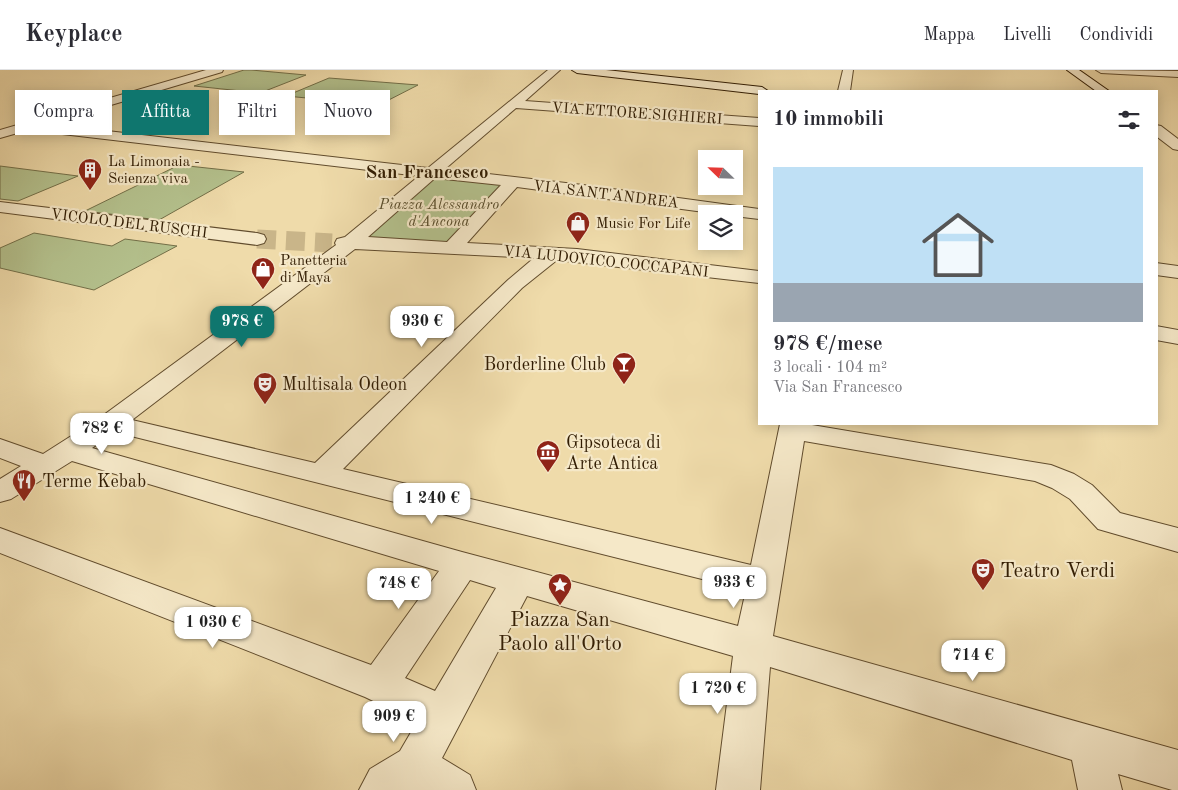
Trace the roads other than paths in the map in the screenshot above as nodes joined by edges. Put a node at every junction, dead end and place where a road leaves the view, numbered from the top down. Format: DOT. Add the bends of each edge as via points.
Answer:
graph roads {
  1 [pos="218,70"];
  2 [pos="555,70"];
  3 [pos="577,70"];
  4 [pos="848,70"];
  5 [pos="1072,70"];
  6 [pos="1101,70"];
  7 [pos="1178,74"];
  8 [pos="844,90"];
  9 [pos="1102,90"];
  10 [pos="758,91"];
  11 [pos="112,101"];
  12 [pos="515,104"];
  13 [pos="758,122"];
  14 [pos="15,130"];
  15 [pos="1158,131"];
  16 [pos="0,134"];
  17 [pos="105,135"];
  18 [pos="1171,146"];
  19 [pos="433,173"];
  20 [pos="513,182"];
  21 [pos="0,206"];
  22 [pos="758,214"];
  23 [pos="257,239"];
  24 [pos="341,243"];
  25 [pos="453,247"];
  26 [pos="553,253"];
  27 [pos="1158,269"];
  28 [pos="1178,272"];
  29 [pos="758,278"];
  30 [pos="1158,333"];
  31 [pos="1178,337"];
  32 [pos="111,423"];
  33 [pos="793,427"];
  34 [pos="0,448"];
  35 [pos="58,458"];
  36 [pos="321,474"];
  37 [pos="0,492"];
  38 [pos="0,540"];
  39 [pos="1178,540"];
  40 [pos="462,565"];
  41 [pos="518,581"];
  42 [pos="764,582"];
  43 [pos="753,646"];
  44 [pos="379,685"];
  45 [pos="443,714"];
  46 [pos="1091,746"];
  47 [pos="415,766"];
  48 [pos="1178,772"];
  49 [pos="381,790"];
  50 [pos="454,790"];
  51 [pos="738,790"];
  52 [pos="1100,790"];
  1 -- 11 [label="street"];
  2 -- 12 [label="street"];
  3 -- 10 [label="street"];
  4 -- 8 [label="street"];
  5 -- 9 [label="street"];
  6 -- 7 [label="street"];
  12 -- 13 [label="street, VIA ETTORE SIGHIERI"];
  12 -- 19 [label="street"];
  14 -- 16 [label="street"];
  15 -- 18 [label="street"];
  17 -- 19 [label="street"];
  19 -- 20 [label="street"];
  19 -- 24 [label="street"];
  20 -- 22 [label="street, VIA SANT'ANDREA"];
  20 -- 25 [label="street"];
  21 -- 23 [label="street, VICOLO DEL RUSCHI"];
  24 -- 25 [label="street"];
  24 -- 32 [label="street"];
  25 -- 26 [label="street, VIA LUDOVICO COCCAPANI"];
  26 -- 29 [label="street, VIA LUDOVICO COCCAPANI"];
  26 -- 36 [label="street" via="515,284"];
  27 -- 28 [label="street"];
  30 -- 31 [label="street"];
  32 -- 35 [label="street"];
  32 -- 36 [label="street"];
  33 -- 39 [label="street" via="1041,472 1081,492 1109,521"];
  33 -- 42 [label="street"];
  34 -- 35 [label="street"];
  35 -- 37 [label="street"];
  35 -- 40 [label="street"];
  36 -- 42 [label="street"];
  38 -- 44 [label="street"];
  40 -- 41 [label="street"];
  40 -- 44 [label="street"];
  41 -- 43 [label="street"];
  41 -- 45 [label="street"];
  42 -- 43 [label="street"];
  43 -- 46 [label="street"];
  43 -- 51 [label="street"];
  44 -- 45 [label="street"];
  45 -- 47 [label="street"];
  46 -- 48 [label="street"];
  46 -- 52 [label="street"];
  47 -- 49 [label="street" via="385,784"];
  47 -- 50 [label="street"];
}
